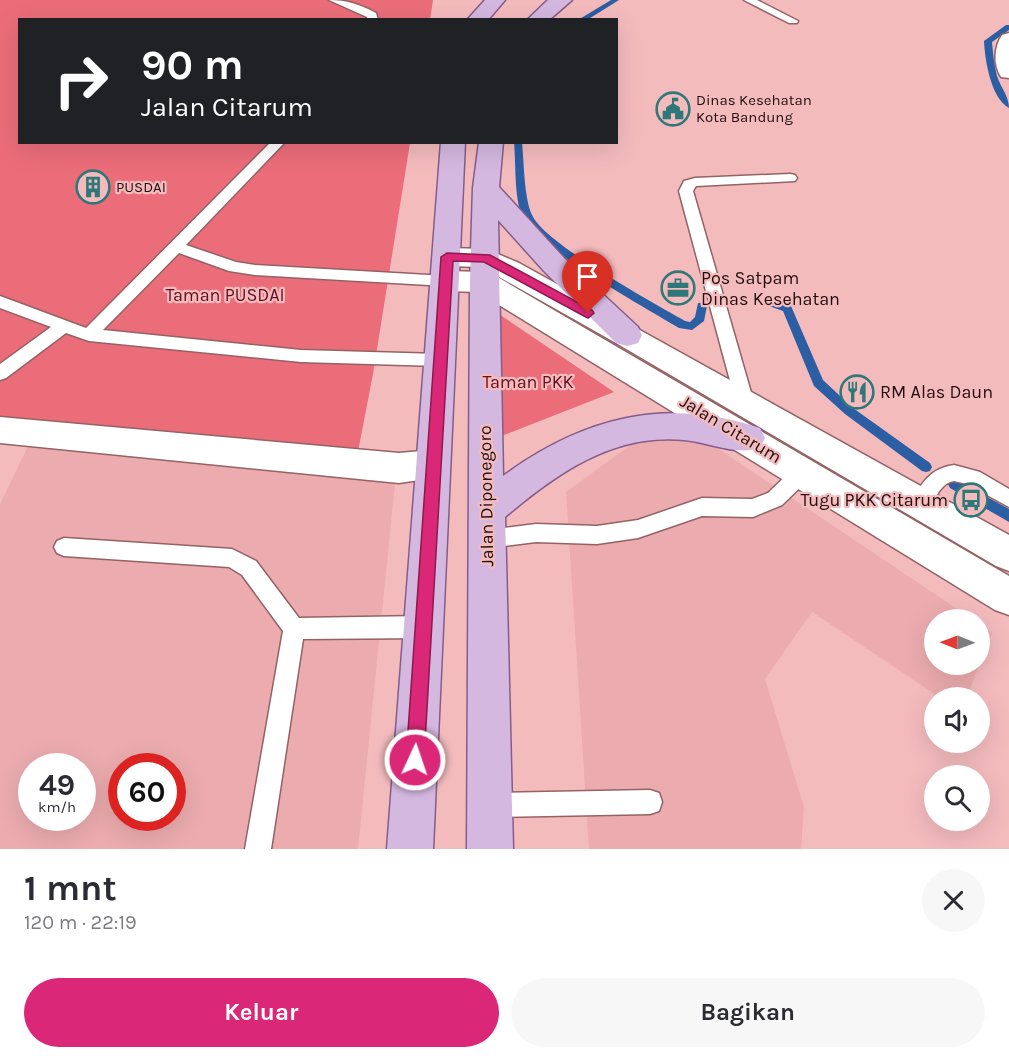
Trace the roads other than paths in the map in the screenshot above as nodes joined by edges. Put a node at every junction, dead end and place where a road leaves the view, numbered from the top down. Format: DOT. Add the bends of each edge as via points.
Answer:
graph roads {
  1 [pos="334,0"];
  2 [pos="562,0"];
  3 [pos="749,0"];
  4 [pos="373,18"];
  5 [pos="539,18"];
  6 [pos="793,21"];
  7 [pos="1009,39"];
  8 [pos="1009,72"];
  9 [pos="277,144"];
  10 [pos="453,144"];
  11 [pos="491,144"];
  12 [pos="789,178"];
  13 [pos="486,188"];
  14 [pos="177,247"];
  15 [pos="447,269"];
  16 [pos="485,270"];
  17 [pos="0,302"];
  18 [pos="64,325"];
  19 [pos="89,335"];
  20 [pos="627,335"];
  21 [pos="439,360"];
  22 [pos="0,373"];
  23 [pos="745,403"];
  24 [pos="0,430"];
  25 [pos="748,438"];
  26 [pos="433,464"];
  27 [pos="803,472"];
  28 [pos="1009,499"];
  29 [pos="921,503"];
  30 [pos="486,525"];
  31 [pos="64,547"];
  32 [pos="1009,554"];
  33 [pos="1009,597"];
  34 [pos="423,627"];
  35 [pos="294,629"];
  36 [pos="650,802"];
  37 [pos="490,827"];
  38 [pos="258,849"];
  39 [pos="410,849"];
  1 -- 4 [label="lane" via="355,6"];
  2 -- 5 [label="main road"];
  3 -- 6 [label="lane"];
  7 -- 8 [label="street" via="1005,49"];
  9 -- 14 [label="lane"];
  10 -- 15 [label="main road"];
  11 -- 13 [label="main road, Jalan Diponegoro"];
  12 -- 23 [label="lane" via="695,182 686,190"];
  13 -- 16 [label="main road, Jalan Diponegoro"];
  13 -- 20 [label="main road" via="561,274"];
  14 -- 15 [label="lane" via="234,267 255,270 413,278"];
  14 -- 19 [label="lane"];
  15 -- 16 [label="street, Jalan Citarum"];
  15 -- 21 [label="main road"];
  16 -- 20 [label="street, Jalan Citarum"];
  16 -- 25 [label="street, Jalan Citarum"];
  16 -- 30 [label="main road, Jalan Diponegoro"];
  17 -- 18 [label="lane"];
  18 -- 19 [label="lane"];
  18 -- 22 [label="lane"];
  19 -- 21 [label="lane" via="301,356"];
  20 -- 23 [label="street, Jalan Citarum"];
  21 -- 26 [label="main road"];
  23 -- 29 [label="street, Jalan Citarum"];
  24 -- 26 [label="street" via="399,468"];
  25 -- 27 [label="street, Jalan Citarum"];
  25 -- 30 [label="main road" via="676,426 606,434 563,454 526,478"];
  26 -- 34 [label="main road"];
  27 -- 30 [label="lane" via="775,499 753,508 702,507 638,530 597,535"];
  27 -- 33 [label="street, Jalan Citarum"];
  28 -- 29 [label="lane" via="962,473 946,472 935,480"];
  29 -- 32 [label="street, Jalan Citarum"];
  30 -- 37 [label="main road, Jalan Diponegoro"];
  31 -- 35 [label="lane" via="232,558 249,568"];
  34 -- 35 [label="lane"];
  34 -- 39 [label="main road"];
  35 -- 38 [label="lane"];
  36 -- 37 [label="lane"];
}
